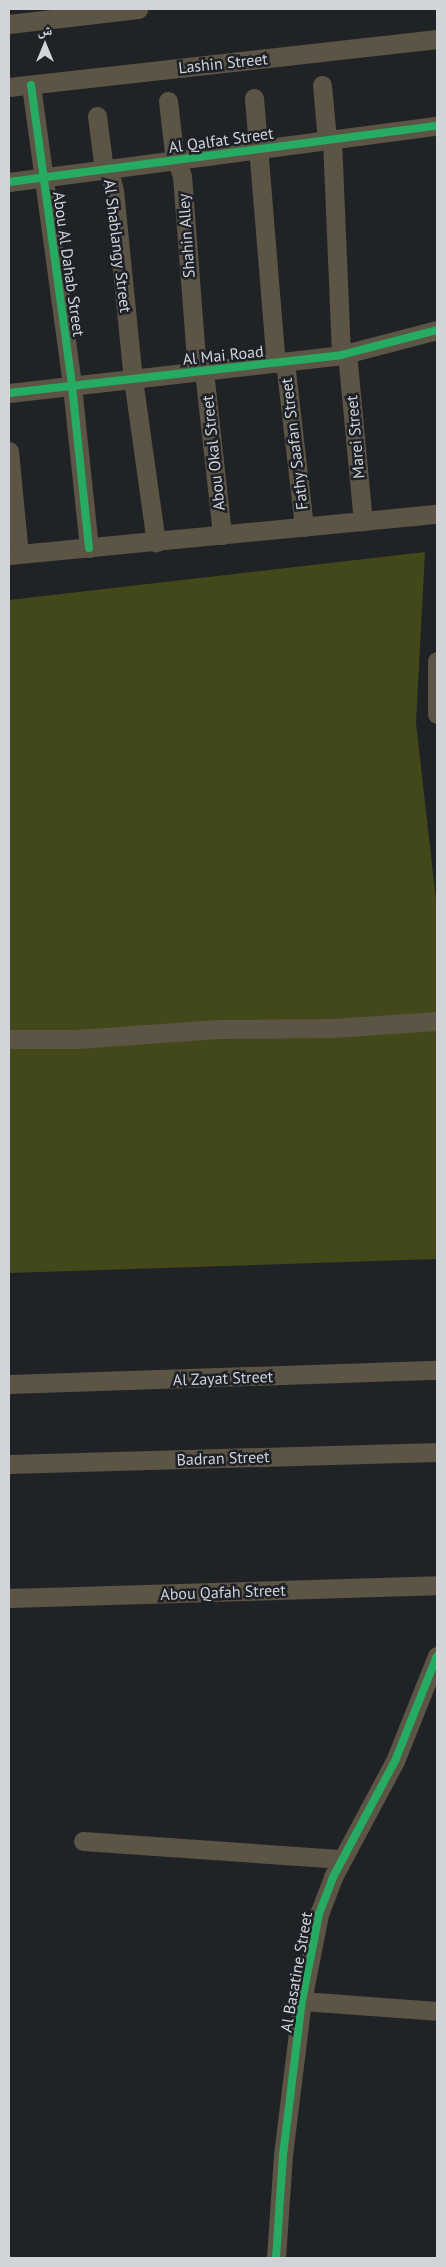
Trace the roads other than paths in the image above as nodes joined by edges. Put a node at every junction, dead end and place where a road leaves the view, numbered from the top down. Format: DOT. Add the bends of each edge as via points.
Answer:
graph roads {
  1 [pos="138,9"];
  2 [pos="9,24"];
  3 [pos="437,39"];
  4 [pos="31,85"];
  5 [pos="322,85"];
  6 [pos="9,87"];
  7 [pos="254,98"];
  8 [pos="168,101"];
  9 [pos="97,116"];
  10 [pos="437,126"];
  11 [pos="330,140"];
  12 [pos="258,149"];
  13 [pos="177,160"];
  14 [pos="106,169"];
  15 [pos="44,178"];
  16 [pos="9,182"];
  17 [pos="437,330"];
  18 [pos="344,354"];
  19 [pos="280,362"];
  20 [pos="200,371"];
  21 [pos="133,379"];
  22 [pos="72,386"];
  23 [pos="9,393"];
  24 [pos="9,451"];
  25 [pos="437,514"];
  26 [pos="363,521"];
  27 [pos="304,527"];
  28 [pos="222,535"];
  29 [pos="156,542"];
  30 [pos="89,548"];
  31 [pos="14,555"];
  32 [pos="437,661"];
  33 [pos="437,714"];
  34 [pos="437,1021"];
  35 [pos="9,1039"];
  36 [pos="437,1370"];
  37 [pos="9,1384"];
  38 [pos="437,1452"];
  39 [pos="9,1464"];
  40 [pos="437,1585"];
  41 [pos="9,1598"];
  42 [pos="437,1656"];
  43 [pos="83,1842"];
  44 [pos="342,1859"];
  45 [pos="302,2001"];
  46 [pos="437,2011"];
  47 [pos="276,2258"];
  1 -- 2 [label="street"];
  3 -- 4 [label="street, Lashin Street"];
  4 -- 6 [label="street, Lashin Street"];
  4 -- 15 [label="street, Abou Al Dahab Street"];
  5 -- 11 [label="street, Marei Street"];
  7 -- 12 [label="street, Fathy Saafan Street"];
  8 -- 13 [label="street, Shahin Alley"];
  9 -- 14 [label="street, Al Shablangy Street"];
  10 -- 11 [label="street, Al Qalfat Street"];
  11 -- 12 [label="street, Al Qalfat Street"];
  11 -- 18 [label="street, Marei Street"];
  12 -- 13 [label="street, Al Qalfat Street"];
  12 -- 19 [label="street, Fathy Saafan Street"];
  13 -- 14 [label="street, Al Qalfat Street"];
  13 -- 20 [label="street, Shahin Alley" via="182,176"];
  14 -- 15 [label="street, Al Qalfat Street"];
  14 -- 21 [label="street, Al Shablangy Street" via="114,190"];
  15 -- 16 [label="street, Al Qalfat Street"];
  15 -- 22 [label="street, Abou Al Dahab Street"];
  17 -- 18 [label="street, Al Mai Road"];
  18 -- 19 [label="street, Al Mai Road"];
  18 -- 26 [label="street, Marei Street"];
  19 -- 20 [label="street, Al Mai Road"];
  19 -- 27 [label="street, Fathy Saafan Street"];
  20 -- 21 [label="street, Al Mai Road"];
  20 -- 28 [label="street, Abou Okal Street"];
  21 -- 22 [label="street, Al Mai Road"];
  21 -- 29 [label="street, Al Shablangy Street"];
  22 -- 23 [label="street, Al Mai Road"];
  22 -- 30 [label="street, Abou Al Dahab Street"];
  24 -- 31 [label="street"];
  25 -- 26 [label="street"];
  26 -- 27 [label="street"];
  27 -- 28 [label="street"];
  28 -- 29 [label="street"];
  29 -- 30 [label="street"];
  30 -- 31 [label="street"];
  32 -- 33 [label="street"];
  34 -- 35 [label="street" via="333,1028 218,1029 77,1039"];
  36 -- 37 [label="street, Al Zayat Street"];
  38 -- 39 [label="street, Badran Street"];
  40 -- 41 [label="street, Abou Qafah Street"];
  42 -- 44 [label="street, Al Basatine Street" via="395,1761"];
  43 -- 44 [label="street"];
  44 -- 45 [label="street, Al Basatine Street" via="319,1914"];
  45 -- 46 [label="street"];
  45 -- 47 [label="street, Al Basatine Street" via="283,2155"];
}
